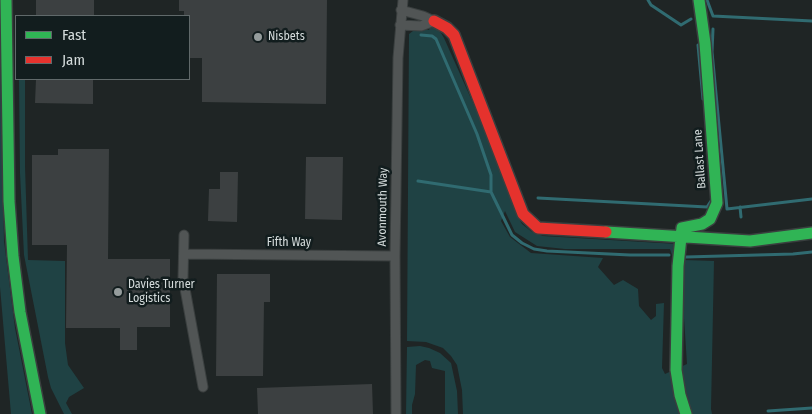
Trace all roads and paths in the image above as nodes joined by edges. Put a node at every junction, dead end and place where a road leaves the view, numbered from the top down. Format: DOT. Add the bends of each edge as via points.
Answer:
graph roads {
  1 [pos="6,0"];
  2 [pos="699,0"];
  3 [pos="402,5"];
  4 [pos="434,22"];
  5 [pos="400,25"];
  6 [pos="812,233"];
  7 [pos="184,235"];
  8 [pos="682,238"];
  9 [pos="184,254"];
  10 [pos="395,256"];
  11 [pos="29,364"];
  12 [pos="203,387"];
  13 [pos="40,414"];
  14 [pos="46,414"];
  15 [pos="396,414"];
  16 [pos="686,414"];
  1 -- 11 [label="main road" via="12,256"];
  2 -- 8 [label="main road, Ballast Lane" via="717,203 710,219 682,228"];
  3 -- 4 [label="street"];
  3 -- 5 [label="street, Avonmouth Way"];
  4 -- 5 [label="street" via="421,26"];
  4 -- 8 [label="main road" via="454,35 523,214 538,228"];
  5 -- 10 [label="street, Avonmouth Way"];
  6 -- 8 [label="main road" via="750,241"];
  7 -- 9 [label="street"];
  8 -- 16 [label="main road" via="678,266 676,370"];
  9 -- 10 [label="street, Fifth Way"];
  9 -- 12 [label="street" via="183,278"];
  10 -- 15 [label="street, Avonmouth Way"];
  11 -- 13 [label="main road"];
  11 -- 14 [label="main road"];
}
